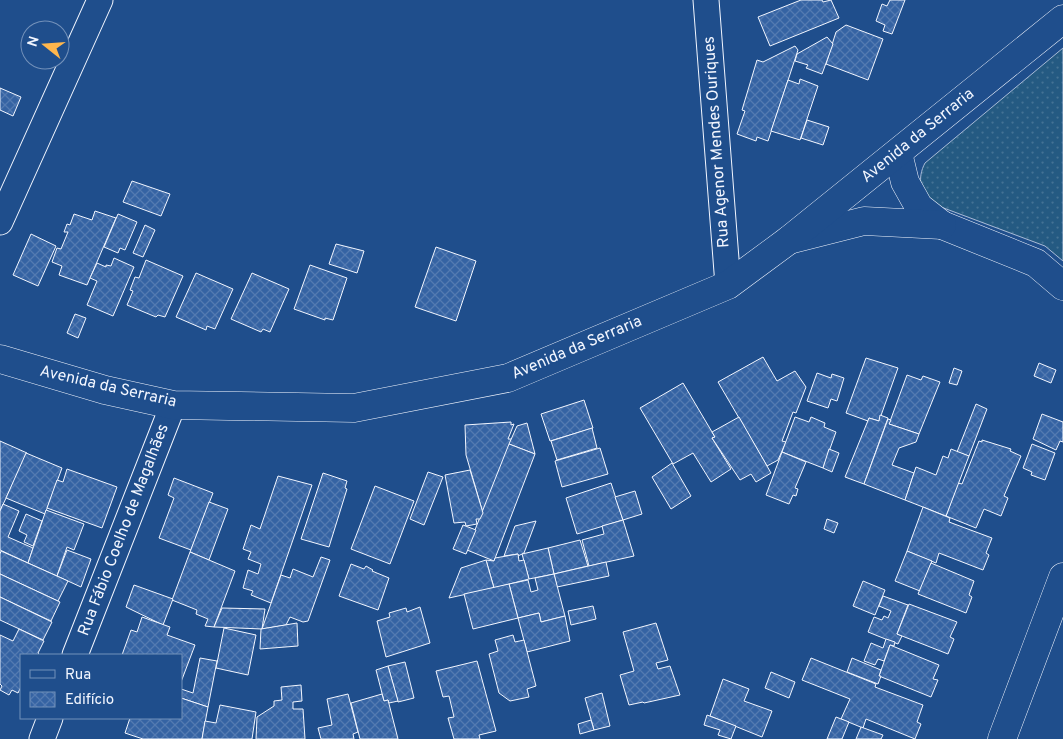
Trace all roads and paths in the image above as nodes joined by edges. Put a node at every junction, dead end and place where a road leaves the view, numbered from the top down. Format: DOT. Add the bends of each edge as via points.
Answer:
graph roads {
  1 [pos="100,0"];
  2 [pos="706,0"];
  3 [pos="1063,19"];
  4 [pos="898,153"];
  5 [pos="0,222"];
  6 [pos="942,225"];
  7 [pos="789,240"];
  8 [pos="728,285"];
  9 [pos="1063,286"];
  10 [pos="0,359"];
  11 [pos="173,405"];
  12 [pos="1063,576"];
  13 [pos="75,654"];
  14 [pos="1002,739"];
  1 -- 5 [label="street"];
  2 -- 8 [label="street, Rua Agenor Mendes Ouriques"];
  3 -- 4 [label="main road, Avenida da Serraria"];
  4 -- 6 [label="main road" via="905,182 919,207"];
  4 -- 7 [label="main road, Avenida da Serraria"];
  6 -- 7 [label="main road" via="864,221"];
  6 -- 9 [label="main road" via="1036,263"];
  7 -- 8 [label="main road, Avenida da Serraria"];
  8 -- 11 [label="main road, Avenida da Serraria" via="508,378 354,408"];
  10 -- 11 [label="main road, Avenida da Serraria" via="105,390"];
  11 -- 13 [label="street, Rua Fábio Coelho de Magalhães"];
  12 -- 14 [label="main road"];
}
